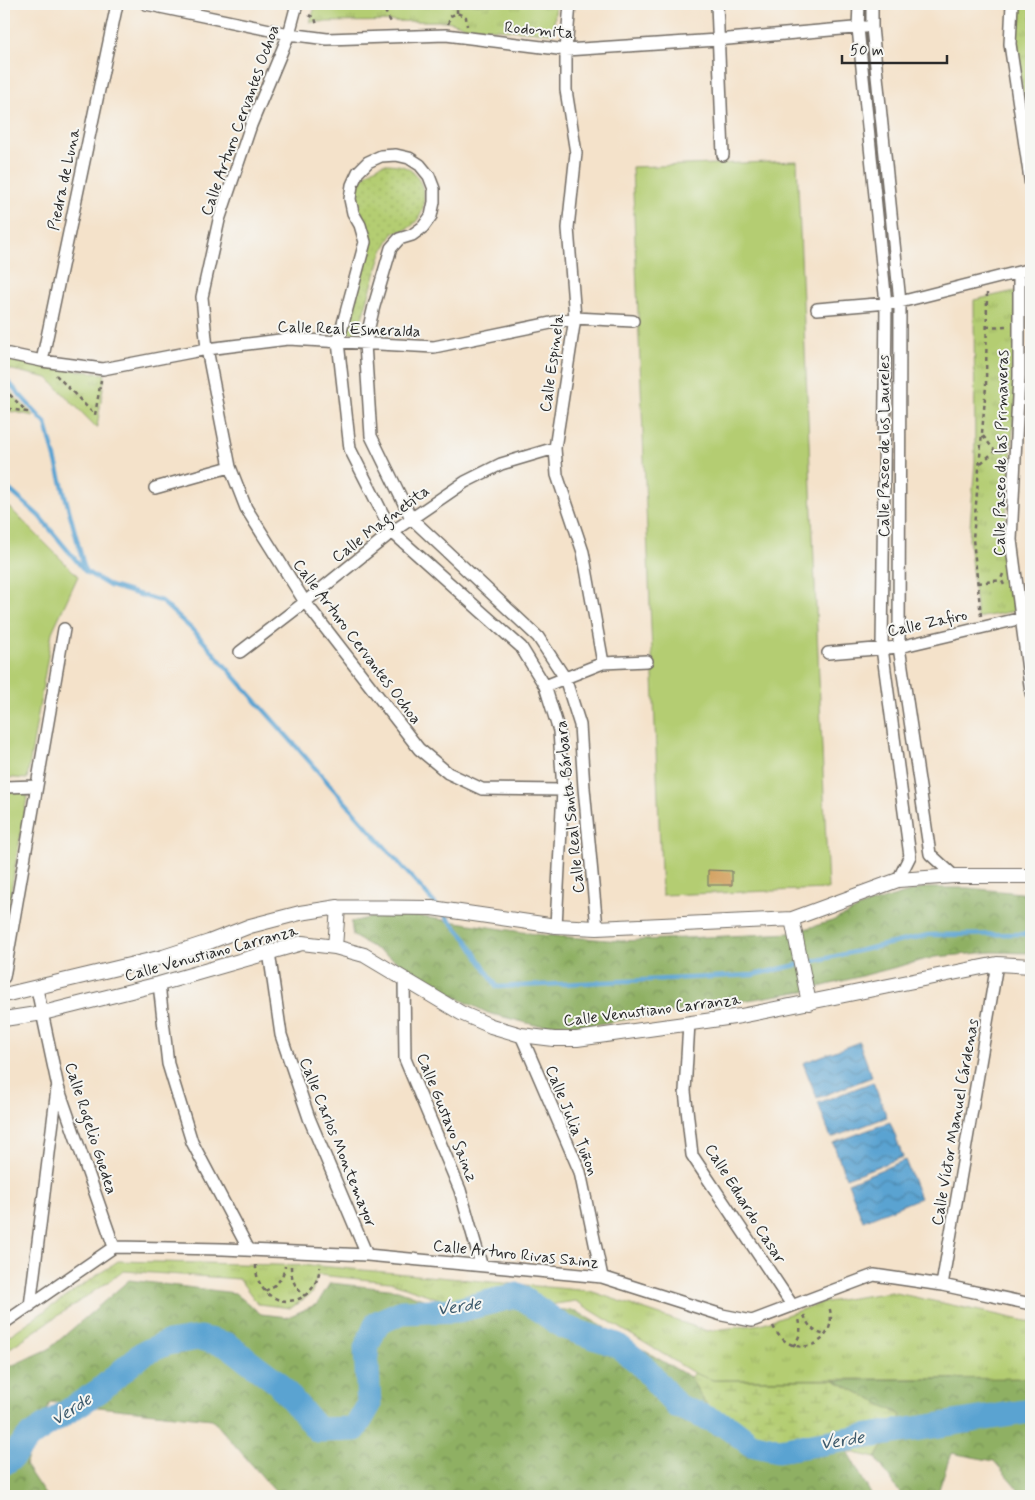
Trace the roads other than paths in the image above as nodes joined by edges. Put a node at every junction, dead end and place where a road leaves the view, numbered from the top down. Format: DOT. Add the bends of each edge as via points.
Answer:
graph roads {
  1 [pos="117,4"];
  2 [pos="146,4"];
  3 [pos="297,4"];
  4 [pos="570,4"];
  5 [pos="716,4"];
  6 [pos="859,4"];
  7 [pos="872,4"];
  8 [pos="1012,4"];
  9 [pos="872,27"];
  10 [pos="858,28"];
  11 [pos="289,34"];
  12 [pos="717,40"];
  13 [pos="566,50"];
  14 [pos="722,155"];
  15 [pos="1031,186"];
  16 [pos="1031,269"];
  17 [pos="1018,272"];
  18 [pos="900,302"];
  19 [pos="886,304"];
  20 [pos="817,309"];
  21 [pos="575,318"];
  22 [pos="633,321"];
  23 [pos="338,342"];
  24 [pos="365,344"];
  25 [pos="207,349"];
  26 [pos="4,353"];
  27 [pos="42,361"];
  28 [pos="555,448"];
  29 [pos="230,467"];
  30 [pos="155,488"];
  31 [pos="411,518"];
  32 [pos="392,532"];
  33 [pos="305,602"];
  34 [pos="1026,617"];
  35 [pos="64,629"];
  36 [pos="899,647"];
  37 [pos="882,648"];
  38 [pos="240,652"];
  39 [pos="828,654"];
  40 [pos="647,661"];
  41 [pos="603,663"];
  42 [pos="565,678"];
  43 [pos="545,686"];
  44 [pos="1031,692"];
  45 [pos="37,786"];
  46 [pos="4,787"];
  47 [pos="563,790"];
  48 [pos="954,876"];
  49 [pos="1031,876"];
  50 [pos="898,880"];
  51 [pos="338,907"];
  52 [pos="792,919"];
  53 [pos="556,926"];
  54 [pos="597,928"];
  55 [pos="335,947"];
  56 [pos="269,952"];
  57 [pos="997,964"];
  58 [pos="1031,966"];
  59 [pos="4,977"];
  60 [pos="404,979"];
  61 [pos="159,984"];
  62 [pos="37,989"];
  63 [pos="4,996"];
  64 [pos="809,1003"];
  65 [pos="43,1014"];
  66 [pos="4,1020"];
  67 [pos="690,1023"];
  68 [pos="521,1035"];
  69 [pos="58,1087"];
  70 [pos="114,1247"];
  71 [pos="249,1250"];
  72 [pos="367,1255"];
  73 [pos="481,1264"];
  74 [pos="602,1277"];
  75 [pos="942,1285"];
  76 [pos="1031,1304"];
  77 [pos="792,1305"];
  78 [pos="30,1306"];
  79 [pos="4,1323"];
  1 -- 27 [label="street, Piedra de Luna"];
  2 -- 11 [label="street, Rodomita"];
  3 -- 11 [label="street, Calle Arturo Cervantes Ochoa"];
  4 -- 13 [label="street, Calle Espinela"];
  5 -- 12 [label="street"];
  6 -- 10 [label="street, Calle Paseo de los Laureles"];
  7 -- 9 [label="street, Calle Paseo de los Laureles"];
  8 -- 15 [label="street" via="1010,44"];
  9 -- 10 [label="street, Rodomita"];
  9 -- 18 [label="street, Calle Paseo de los Laureles"];
  10 -- 12 [label="street, Rodomita"];
  10 -- 19 [label="street, Calle Paseo de los Laureles"];
  11 -- 13 [label="street, Rodomita" via="327,39 446,35"];
  11 -- 25 [label="street, Calle Arturo Cervantes Ochoa" via="251,125 219,220 202,298"];
  12 -- 13 [label="street, Rodomita"];
  12 -- 14 [label="street"];
  13 -- 21 [label="street, Calle Espinela" via="566,90 576,154 568,228"];
  16 -- 17 [label="street"];
  17 -- 18 [label="street"];
  17 -- 34 [label="street, Calle Paseo de las Primaveras" via="1019,376 1012,540"];
  18 -- 19 [label="street"];
  18 -- 36 [label="street, Calle Paseo de los Laureles"];
  19 -- 20 [label="street"];
  19 -- 37 [label="street, Calle Paseo de los Laureles"];
  21 -- 22 [label="street, Calle Real Esmeralda"];
  21 -- 24 [label="street, Calle Real Esmeralda" via="434,346"];
  21 -- 28 [label="street, Calle Espinela"];
  23 -- 24 [label="street, Calle Real Esmeralda"];
  23 -- 24 [label="street, Calle Real Santa Bárbara" via="365,242 353,213 352,185 368,162 381,156 396,155 420,165 429,176 434,202 431,216 423,227 399,239 391,248"];
  23 -- 25 [label="street, Calle Real Esmeralda" via="288,339"];
  23 -- 32 [label="street, Calle Real Santa Bárbara" via="350,449"];
  24 -- 31 [label="street, Calle Real Santa Bárbara" via="371,436"];
  25 -- 27 [label="street, Calle Real Esmeralda" via="103,369"];
  25 -- 29 [label="street, Calle Arturo Cervantes Ochoa"];
  26 -- 27 [label="street, Calle Real Esmeralda"];
  28 -- 31 [label="street, Calle Magnetita" via="501,464 465,482"];
  28 -- 41 [label="street, Calle Espinela" via="557,475 583,552"];
  29 -- 30 [label="street"];
  29 -- 33 [label="street, Calle Arturo Cervantes Ochoa" via="246,508"];
  31 -- 32 [label="street, Calle Magnetita"];
  31 -- 42 [label="street, Calle Real Santa Bárbara" via="538,636"];
  32 -- 33 [label="street, Calle Magnetita"];
  32 -- 43 [label="street, Calle Real Santa Bárbara" via="521,647"];
  33 -- 38 [label="street, Calle Magnetita"];
  33 -- 47 [label="street, Calle Arturo Cervantes Ochoa" via="419,749 448,773 482,789"];
  34 -- 36 [label="street, Calle Zafiro"];
  34 -- 44 [label="street, Calle Paseo de las Primaveras"];
  35 -- 45 [label="street"];
  36 -- 37 [label="street, Calle Zafiro"];
  36 -- 48 [label="street, Calle Paseo de los Laureles" via="930,854"];
  37 -- 39 [label="street, Calle Zafiro"];
  37 -- 50 [label="street, Calle Paseo de los Laureles" via="910,856"];
  40 -- 41 [label="street"];
  41 -- 42 [label="street"];
  42 -- 43 [label="street"];
  42 -- 54 [label="street, Calle Real Santa Bárbara" via="580,726"];
  43 -- 47 [label="street, Calle Real Santa Bárbara" via="559,731"];
  45 -- 46 [label="street"];
  45 -- 59 [label="street"];
  47 -- 53 [label="street, Calle Real Santa Bárbara"];
  48 -- 49 [label="street, Calle Venustiano Carranza"];
  48 -- 50 [label="street, Calle Venustiano Carranza"];
  50 -- 52 [label="street, Calle Venustiano Carranza"];
  51 -- 53 [label="street, Calle Venustiano Carranza" via="432,908"];
  51 -- 55 [label="street"];
  51 -- 62 [label="street, Calle Venustiano Carranza" via="250,926 163,957"];
  52 -- 54 [label="street, Calle Venustiano Carranza"];
  52 -- 64 [label="street"];
  53 -- 54 [label="street, Calle Venustiano Carranza"];
  55 -- 56 [label="street, Calle Venustiano Carranza" via="302,943"];
  55 -- 60 [label="street, Calle Venustiano Carranza" via="364,955"];
  56 -- 61 [label="street, Calle Venustiano Carranza"];
  56 -- 72 [label="street, Calle Carlos Montemayor" via="281,1035 309,1118"];
  57 -- 58 [label="street, Calle Venustiano Carranza"];
  57 -- 64 [label="street, Calle Venustiano Carranza"];
  57 -- 75 [label="street, Calle Víctor Manuel Cárdenas"];
  60 -- 68 [label="street, Calle Venustiano Carranza" via="461,1013"];
  60 -- 73 [label="street, Calle Gustavo Sainz" via="405,1060 460,1190"];
  61 -- 65 [label="street, Calle Venustiano Carranza"];
  61 -- 71 [label="street" via="168,1064 192,1142"];
  62 -- 63 [label="street, Calle Venustiano Carranza"];
  62 -- 65 [label="street, Calle Rogelio Guedea"];
  64 -- 67 [label="street, Calle Venustiano Carranza"];
  65 -- 66 [label="street, Calle Venustiano Carranza"];
  65 -- 69 [label="street, Calle Rogelio Guedea"];
  67 -- 68 [label="street, Calle Venustiano Carranza" via="577,1039"];
  67 -- 77 [label="street, Calle Eduardo Casar" via="685,1091 692,1155"];
  68 -- 74 [label="street, Calle Julia Tuñon" via="580,1172"];
  69 -- 70 [label="street, Calle Rogelio Guedea"];
  69 -- 78 [label="street"];
  70 -- 71 [label="street, Calle Arturo Rivas Sainz"];
  70 -- 78 [label="street"];
  71 -- 72 [label="street, Calle Arturo Rivas Sainz"];
  72 -- 73 [label="street, Calle Arturo Rivas Sainz"];
  73 -- 74 [label="street, Calle Arturo Rivas Sainz"];
  74 -- 77 [label="street, Calle Arturo Rivas Sainz" via="722,1315 752,1320"];
  75 -- 76 [label="street, Calle Arturo Rivas Sainz"];
  75 -- 77 [label="street, Calle Arturo Rivas Sainz" via="874,1275"];
  78 -- 79 [label="street"];
}
